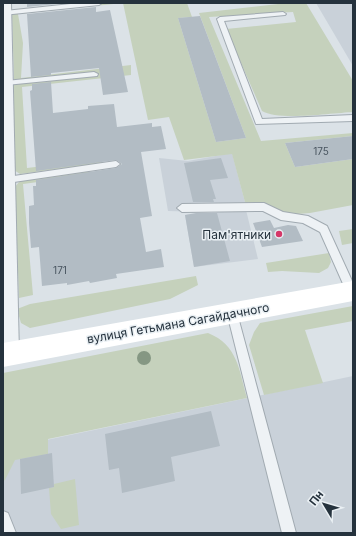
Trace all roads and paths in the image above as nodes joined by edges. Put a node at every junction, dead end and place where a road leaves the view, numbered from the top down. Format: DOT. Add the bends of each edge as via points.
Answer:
graph roads {
  1 [pos="99,3"];
  2 [pos="5,8"];
  3 [pos="283,14"];
  4 [pos="94,74"];
  5 [pos="6,83"];
  6 [pos="353,118"];
  7 [pos="116,164"];
  8 [pos="7,180"];
  9 [pos="182,208"];
  10 [pos="352,292"];
  11 [pos="232,313"];
  12 [pos="6,354"];
  13 [pos="3,518"];
  14 [pos="10,533"];
  15 [pos="289,533"];
  1 -- 2 [label="lane"];
  2 -- 5 [label="street"];
  3 -- 6 [label="lane" via="220,19 259,122"];
  4 -- 5 [label="lane"];
  5 -- 8 [label="street"];
  7 -- 8 [label="lane"];
  8 -- 12 [label="street"];
  9 -- 10 [label="lane" via="264,207 281,216 306,219 324,229"];
  10 -- 11 [label="main road, вулиця Гетьмана Сагайдачного"];
  11 -- 12 [label="main road, вулиця Гетьмана Сагайдачного"];
  11 -- 15 [label="lane"];
  13 -- 14 [label="lane"];
}
